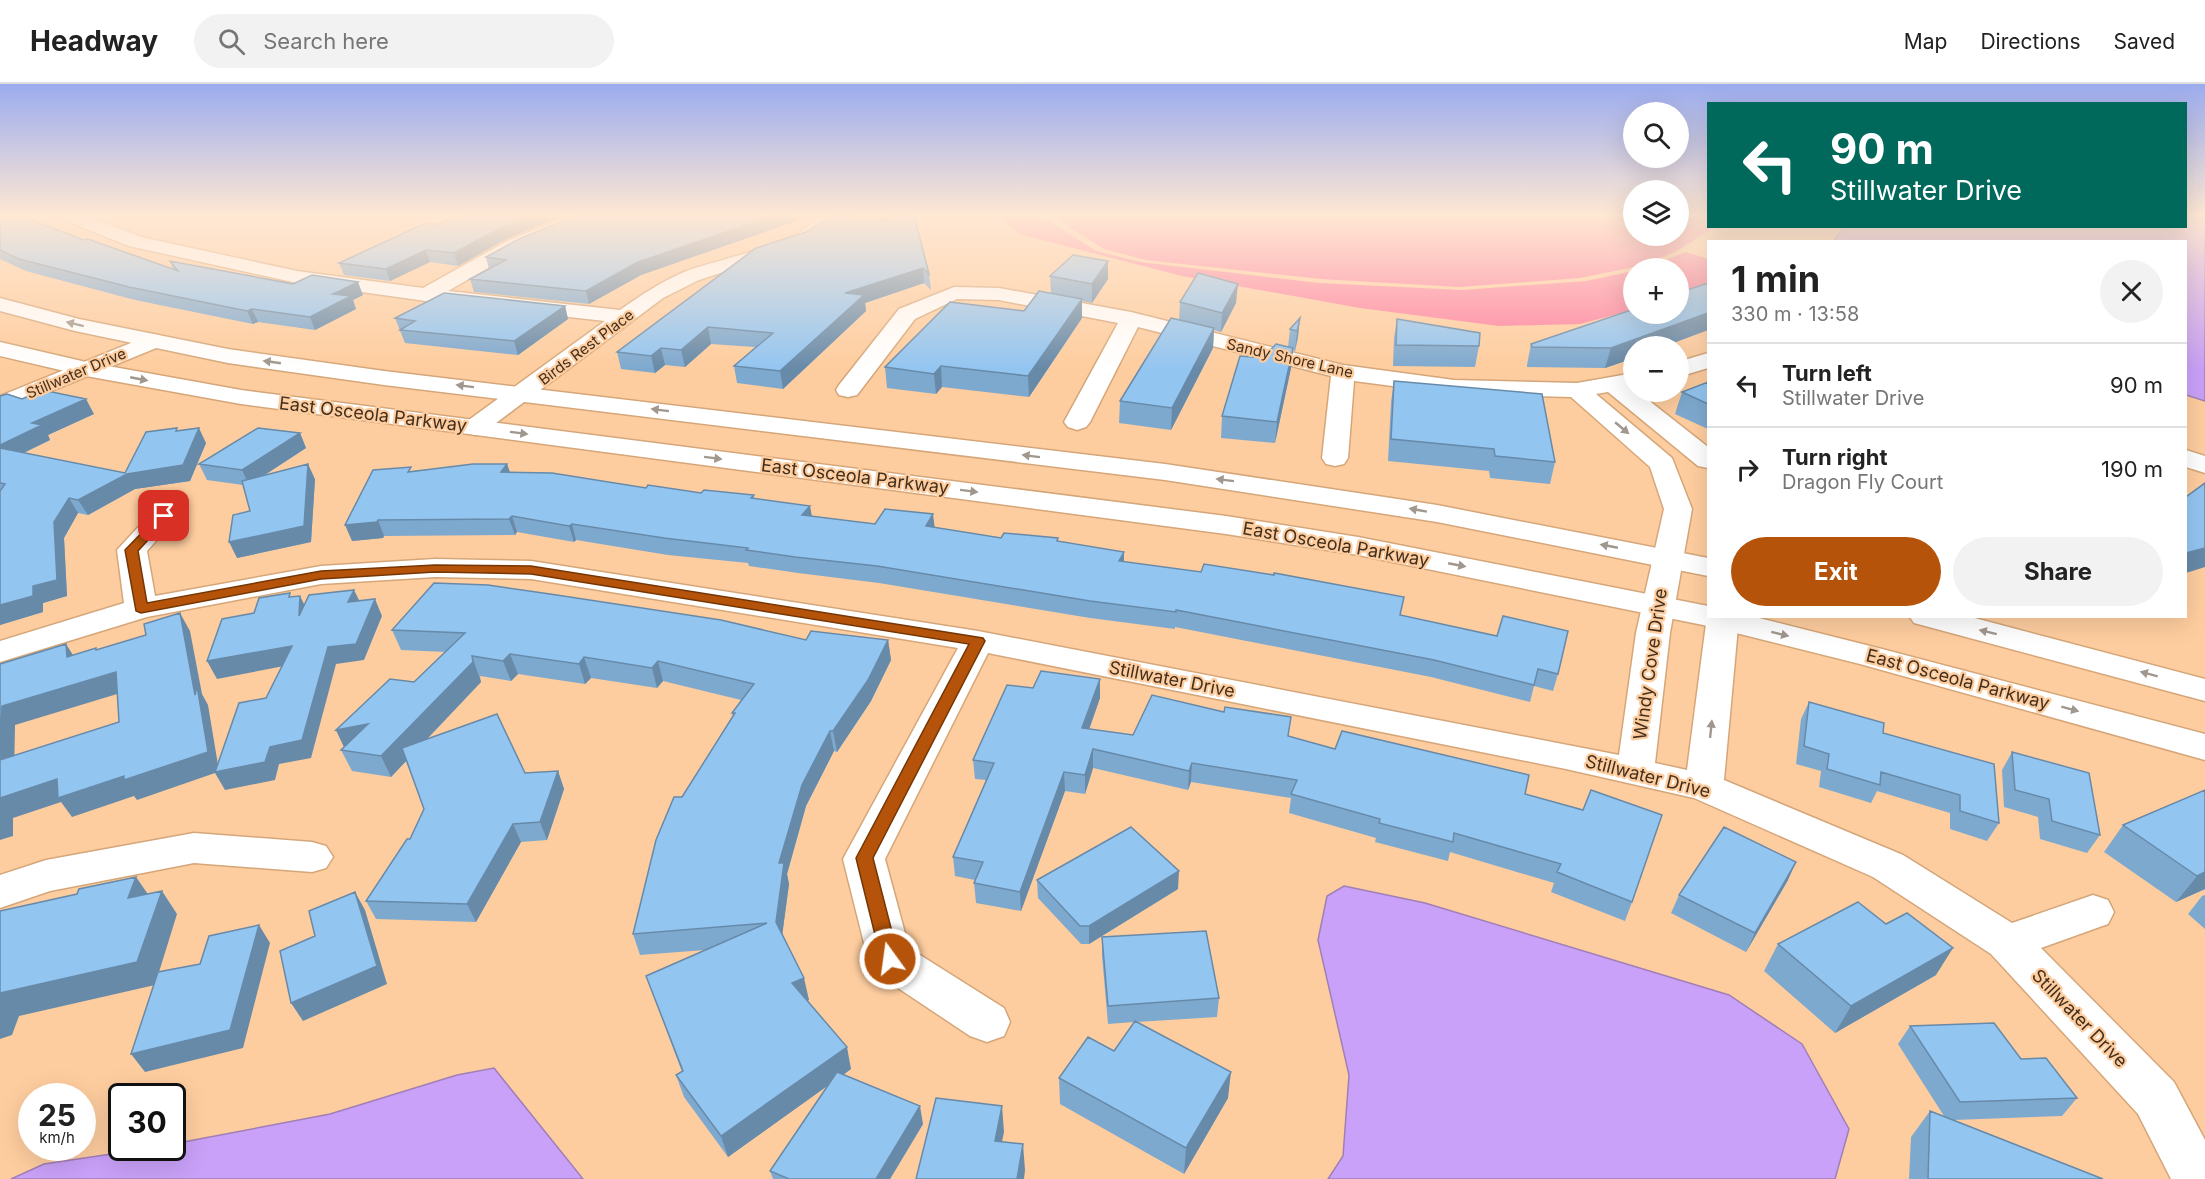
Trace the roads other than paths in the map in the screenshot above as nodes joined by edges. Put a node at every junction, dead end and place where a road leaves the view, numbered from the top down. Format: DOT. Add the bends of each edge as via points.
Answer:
graph roads {
  1 [pos="242,266"];
  2 [pos="478,266"];
  3 [pos="723,266"];
  4 [pos="426,295"];
  5 [pos="0,304"];
  6 [pos="626,317"];
  7 [pos="1131,319"];
  8 [pos="153,342"];
  9 [pos="0,348"];
  10 [pos="1707,360"];
  11 [pos="1689,366"];
  12 [pos="86,369"];
  13 [pos="1343,372"];
  14 [pos="1623,382"];
  15 [pos="848,390"];
  16 [pos="1577,390"];
  17 [pos="523,393"];
  18 [pos="1646,402"];
  19 [pos="0,405"];
  20 [pos="1077,422"];
  21 [pos="476,427"];
  22 [pos="1335,458"];
  23 [pos="2187,458"];
  24 [pos="1707,459"];
  25 [pos="1662,464"];
  26 [pos="2205,465"];
  27 [pos="1707,468"];
  28 [pos="164,516"];
  29 [pos="1667,557"];
  30 [pos="1707,567"];
  31 [pos="1658,605"];
  32 [pos="141,609"];
  33 [pos="1707,615"];
  34 [pos="1716,618"];
  35 [pos="1720,618"];
  36 [pos="1933,618"];
  37 [pos="978,641"];
  38 [pos="0,652"];
  39 [pos="2205,690"];
  40 [pos="2205,747"];
  41 [pos="1635,772"];
  42 [pos="1704,787"];
  43 [pos="312,857"];
  44 [pos="0,892"];
  45 [pos="2092,912"];
  46 [pos="2007,942"];
  47 [pos="987,1022"];
  48 [pos="2198,1179"];
  1 -- 4 [label="street"];
  2 -- 4 [label="street"];
  3 -- 6 [label="street, Birds Rest Place" via="656,294"];
  4 -- 6 [label="street"];
  8 -- 5 [label="street, one-way"];
  6 -- 17 [label="street, Birds Rest Place"];
  7 -- 13 [label="street, Sandy Shore Lane"];
  7 -- 15 [label="street, Sandy Shore Lane" via="999,294 954,293 907,314"];
  7 -- 20 [label="street"];
  8 -- 12 [label="street, Stillwater Drive"];
  17 -- 8 [label="street, one-way" via="267,361"];
  9 -- 12 [label="street, East Osceola Parkway"];
  10 -- 11 [label="street"];
  12 -- 19 [label="street, Stillwater Drive"];
  12 -- 21 [label="street, East Osceola Parkway, one-way" via="241,397"];
  13 -- 16 [label="street, Sandy Shore Lane" via="1454,387"];
  13 -- 22 [label="street"];
  14 -- 16 [label="street, Sandy Shore Lane"];
  16 -- 25 [label="street, one-way"];
  17 -- 21 [label="street, Birds Rest Place"];
  29 -- 17 [label="street, one-way" via="1501,524 1235,481"];
  18 -- 24 [label="street"];
  21 -- 31 [label="street, East Osceola Parkway, one-way" via="1226,525 1358,546"];
  23 -- 26 [label="street"];
  25 -- 27 [label="street"];
  25 -- 29 [label="street, Windy Cove Drive" via="1678,509"];
  28 -- 32 [label="street" via="132,550"];
  29 -- 30 [label="street"];
  29 -- 31 [label="street, Windy Cove Drive"];
  31 -- 33 [label="street, East Osceola Parkway"];
  31 -- 41 [label="street, Windy Cove Drive"];
  32 -- 37 [label="street, Stillwater Drive" via="321,575 435,568 531,570"];
  32 -- 38 [label="street, Stillwater Drive"];
  42 -- 34 [label="street, one-way"];
  35 -- 40 [label="street, East Osceola Parkway, one-way"];
  39 -- 36 [label="street, one-way"];
  37 -- 41 [label="street, Stillwater Drive"];
  37 -- 47 [label="street" via="864,858 890,959"];
  41 -- 42 [label="street, Stillwater Drive"];
  42 -- 46 [label="street, Stillwater Drive" via="1888,866"];
  43 -- 44 [label="street" via="194,848 46,876"];
  45 -- 46 [label="street"];
  46 -- 48 [label="street, Stillwater Drive" via="2156,1098"];
}
